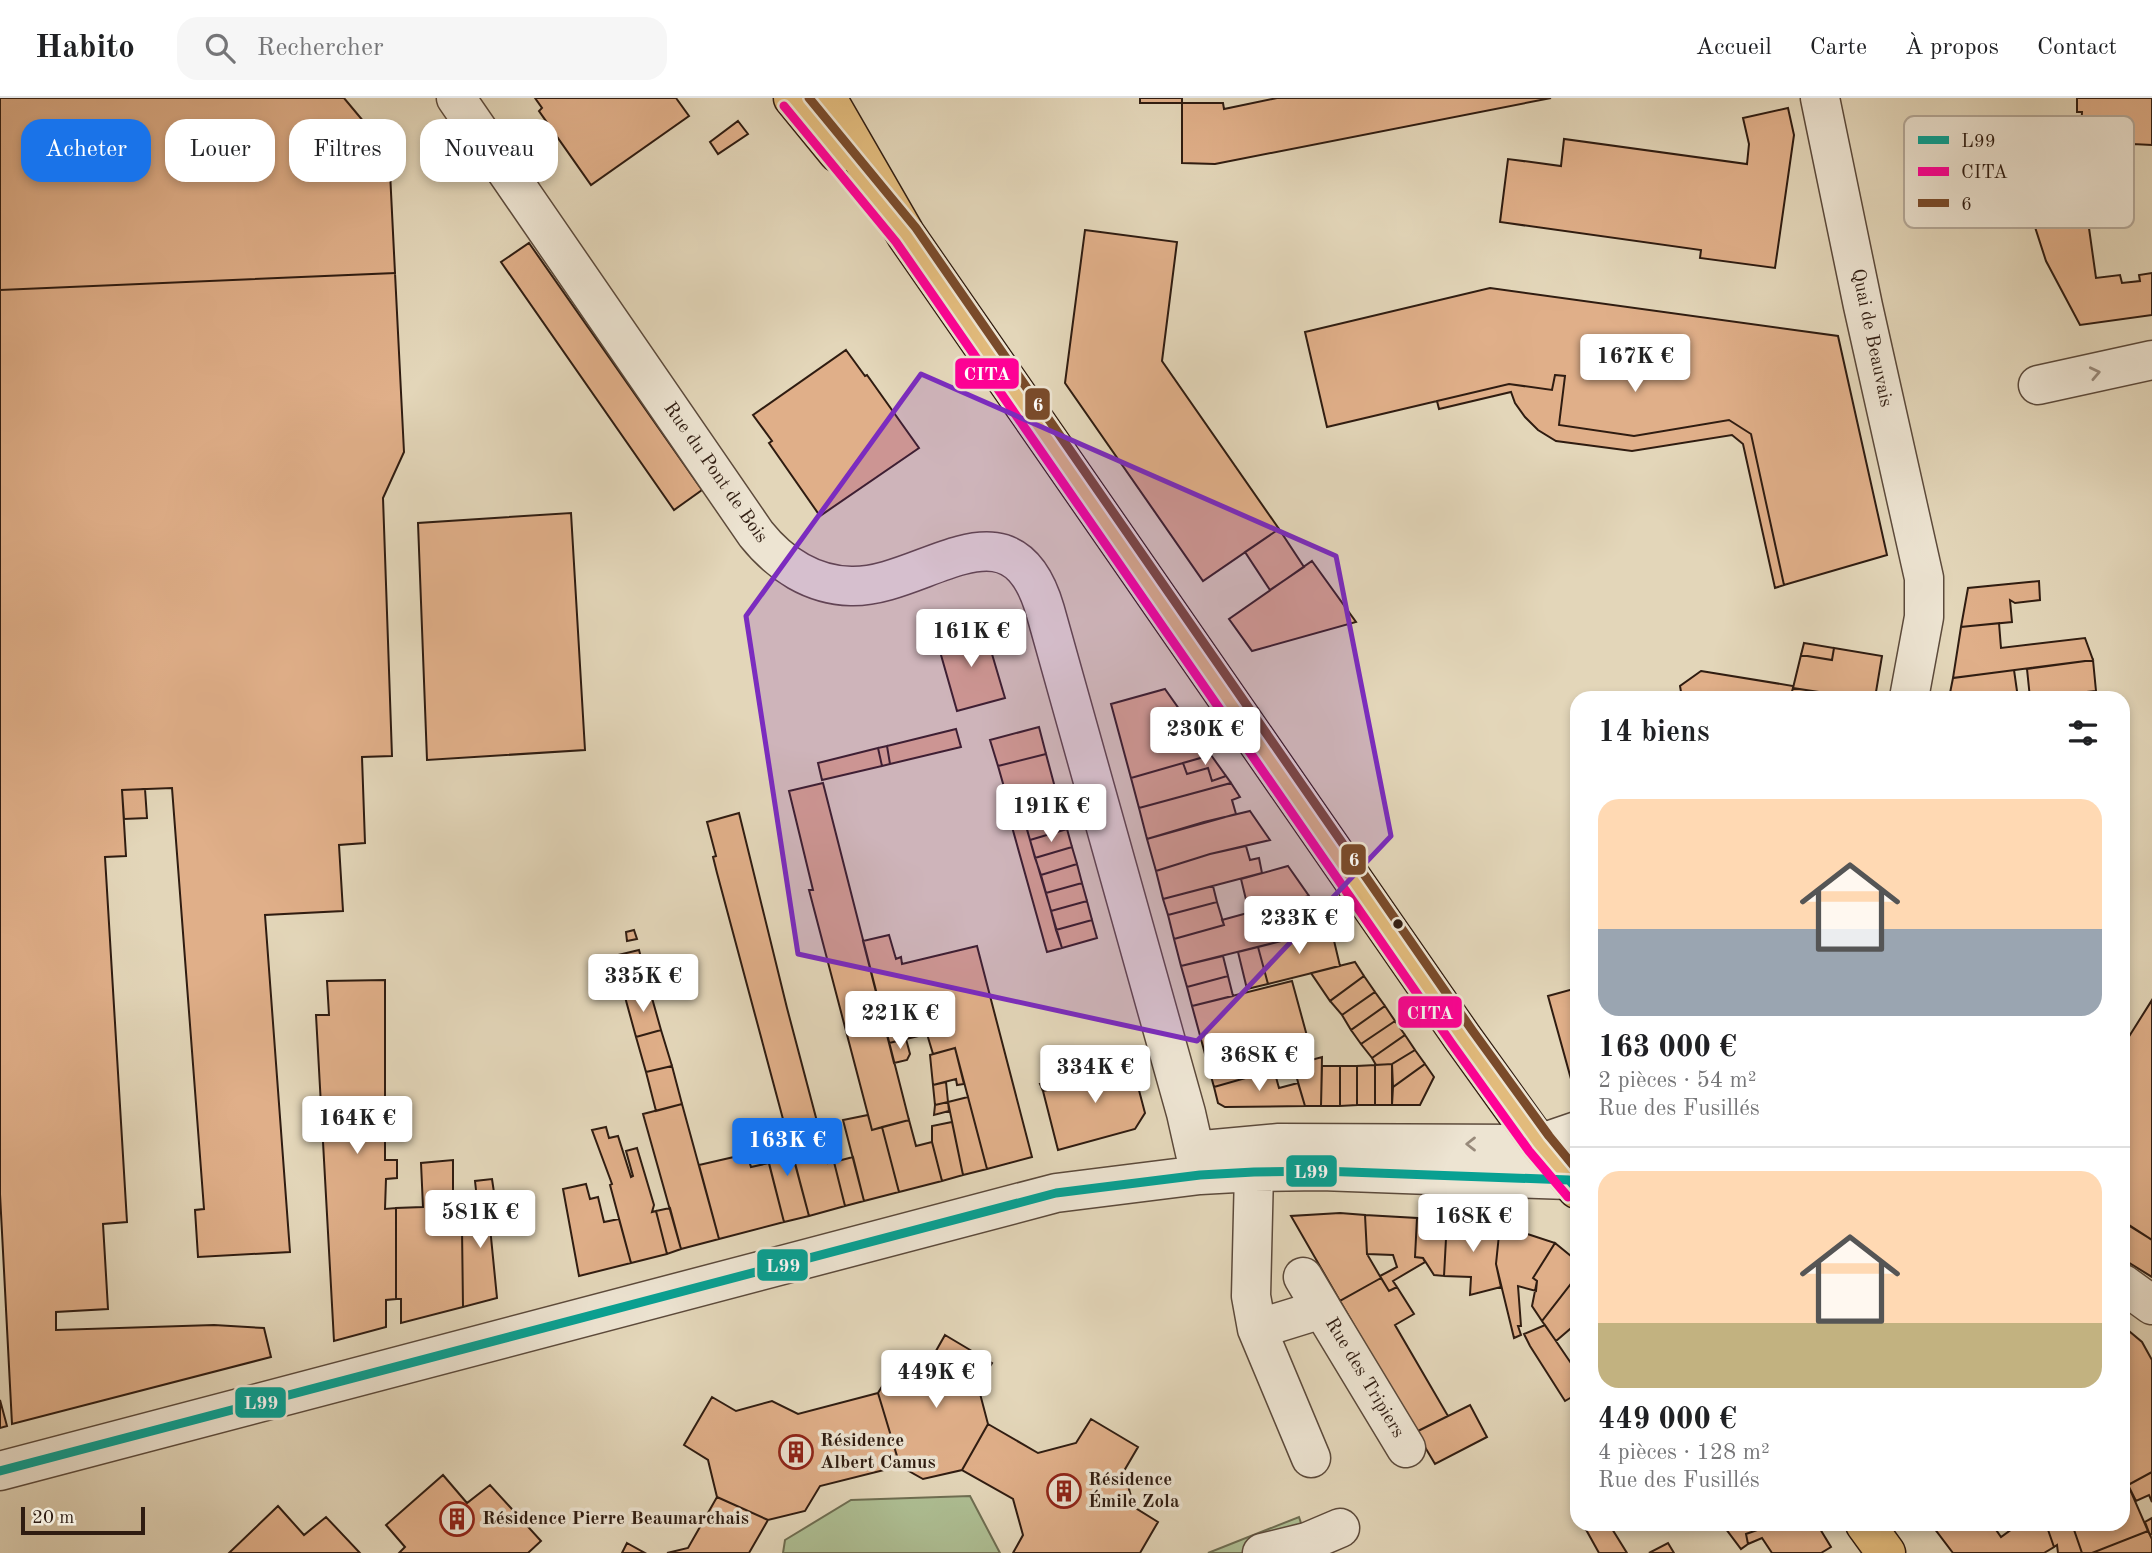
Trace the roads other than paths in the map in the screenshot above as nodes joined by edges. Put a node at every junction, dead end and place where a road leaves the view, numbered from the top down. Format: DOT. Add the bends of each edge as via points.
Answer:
graph roads {
  1 [pos="456,98"];
  2 [pos="793,98"];
  3 [pos="827,98"];
  4 [pos="1820,98"];
  5 [pos="906,235"];
  6 [pos="2152,360"];
  7 [pos="2038,385"];
  8 [pos="1910,691"];
  9 [pos="1570,1133"];
  10 [pos="1539,1144"];
  11 [pos="1254,1158"];
  12 [pos="1198,1163"];
  13 [pos="1570,1178"];
  14 [pos="1570,1182"];
  15 [pos="2130,1289"];
  16 [pos="2152,1305"];
  17 [pos="1257,1329"];
  18 [pos="1406,1448"];
  19 [pos="1311,1458"];
  20 [pos="0,1471"];
  21 [pos="1340,1528"];
  22 [pos="1870,1531"];
  23 [pos="1262,1553"];
  24 [pos="1886,1553"];
  1 -- 12 [label="street, Rue du Pont de Bois" via="747,521 781,561 813,579 852,586 883,581 966,554 999,551 1032,579 1041,594"];
  2 -- 5 [label="main road"];
  3 -- 5 [label="main road"];
  4 -- 8 [label="street, Quai de Beauvais" via="1924,578 1924,617"];
  5 -- 10 [label="main road"];
  7 -- 6 [label="street, one-way"];
  9 -- 10 [label="street"];
  10 -- 11 [label="street, one-way" via="1311,1143"];
  10 -- 13 [label="main road"];
  11 -- 12 [label="street"];
  11 -- 14 [label="street" via="1321,1171"];
  11 -- 17 [label="street" via="1251,1296"];
  12 -- 20 [label="street" via="1056,1193"];
  15 -- 16 [label="street"];
  17 -- 18 [label="street, Rue des Tripiers" via="1312,1293"];
  17 -- 19 [label="street"];
  21 -- 23 [label="street"];
  22 -- 24 [label="main road"];
}
